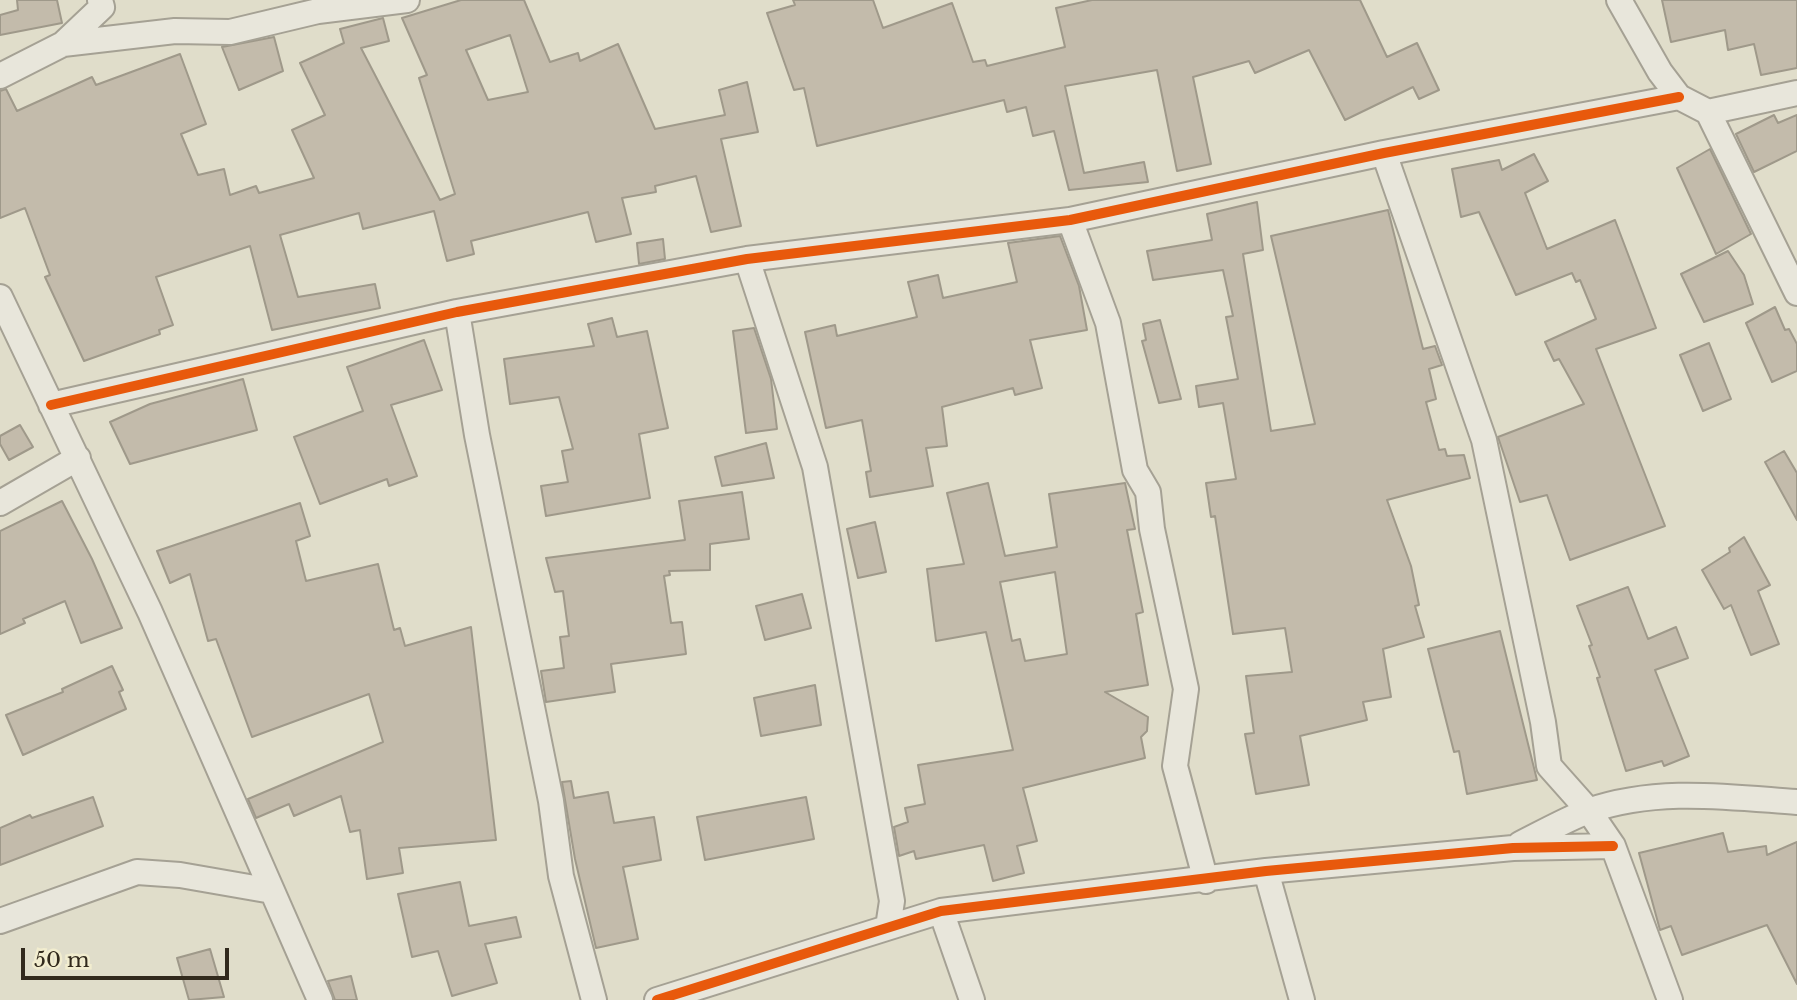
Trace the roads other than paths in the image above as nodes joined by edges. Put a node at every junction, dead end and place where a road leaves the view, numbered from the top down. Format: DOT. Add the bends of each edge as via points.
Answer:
graph roads {
  1 [pos="100,0"];
  2 [pos="407,0"];
  3 [pos="1619,0"];
  4 [pos="328,5"];
  5 [pos="63,44"];
  6 [pos="0,76"];
  7 [pos="1797,93"];
  8 [pos="1679,97"];
  9 [pos="1708,112"];
  10 [pos="1384,153"];
  11 [pos="1070,220"];
  12 [pos="747,259"];
  13 [pos="1797,293"];
  14 [pos="0,297"];
  15 [pos="457,312"];
  16 [pos="51,405"];
  17 [pos="78,458"];
  18 [pos="0,503"];
  19 [pos="1797,802"];
  20 [pos="1589,811"];
  21 [pos="1614,846"];
  22 [pos="1513,848"];
  23 [pos="1266,871"];
  24 [pos="1206,881"];
  25 [pos="272,891"];
  26 [pos="941,911"];
  27 [pos="0,921"];
  28 [pos="888,927"];
  29 [pos="320,1000"];
  30 [pos="594,1000"];
  31 [pos="657,1000"];
  32 [pos="972,1000"];
  33 [pos="1302,1000"];
  34 [pos="1670,1000"];
  1 -- 5 [label="street" via="102,6"];
  2 -- 4 [label="street"];
  3 -- 8 [label="street"];
  4 -- 5 [label="street" via="230,32 175,31"];
  5 -- 6 [label="street"];
  7 -- 9 [label="street"];
  8 -- 9 [label="street"];
  8 -- 10 [label="street"];
  9 -- 13 [label="street"];
  10 -- 11 [label="street"];
  10 -- 20 [label="street" via="1484,440 1549,766"];
  11 -- 12 [label="street"];
  11 -- 24 [label="street" via="1108,323 1135,470 1148,492 1186,688 1175,766"];
  12 -- 15 [label="street"];
  12 -- 28 [label="street" via="815,467 892,901"];
  14 -- 16 [label="street"];
  15 -- 16 [label="street"];
  15 -- 30 [label="street" via="551,801 561,876"];
  16 -- 17 [label="street"];
  17 -- 18 [label="street"];
  17 -- 25 [label="street"];
  19 -- 20 [label="street" via="1693,794 1657,796"];
  20 -- 21 [label="street"];
  20 -- 22 [label="street"];
  21 -- 22 [label="street"];
  21 -- 34 [label="street"];
  22 -- 23 [label="street"];
  23 -- 24 [label="street"];
  23 -- 33 [label="street"];
  24 -- 26 [label="street"];
  25 -- 27 [label="street" via="137,872"];
  25 -- 29 [label="street"];
  26 -- 28 [label="street"];
  26 -- 32 [label="street"];
  28 -- 31 [label="street"];
}
